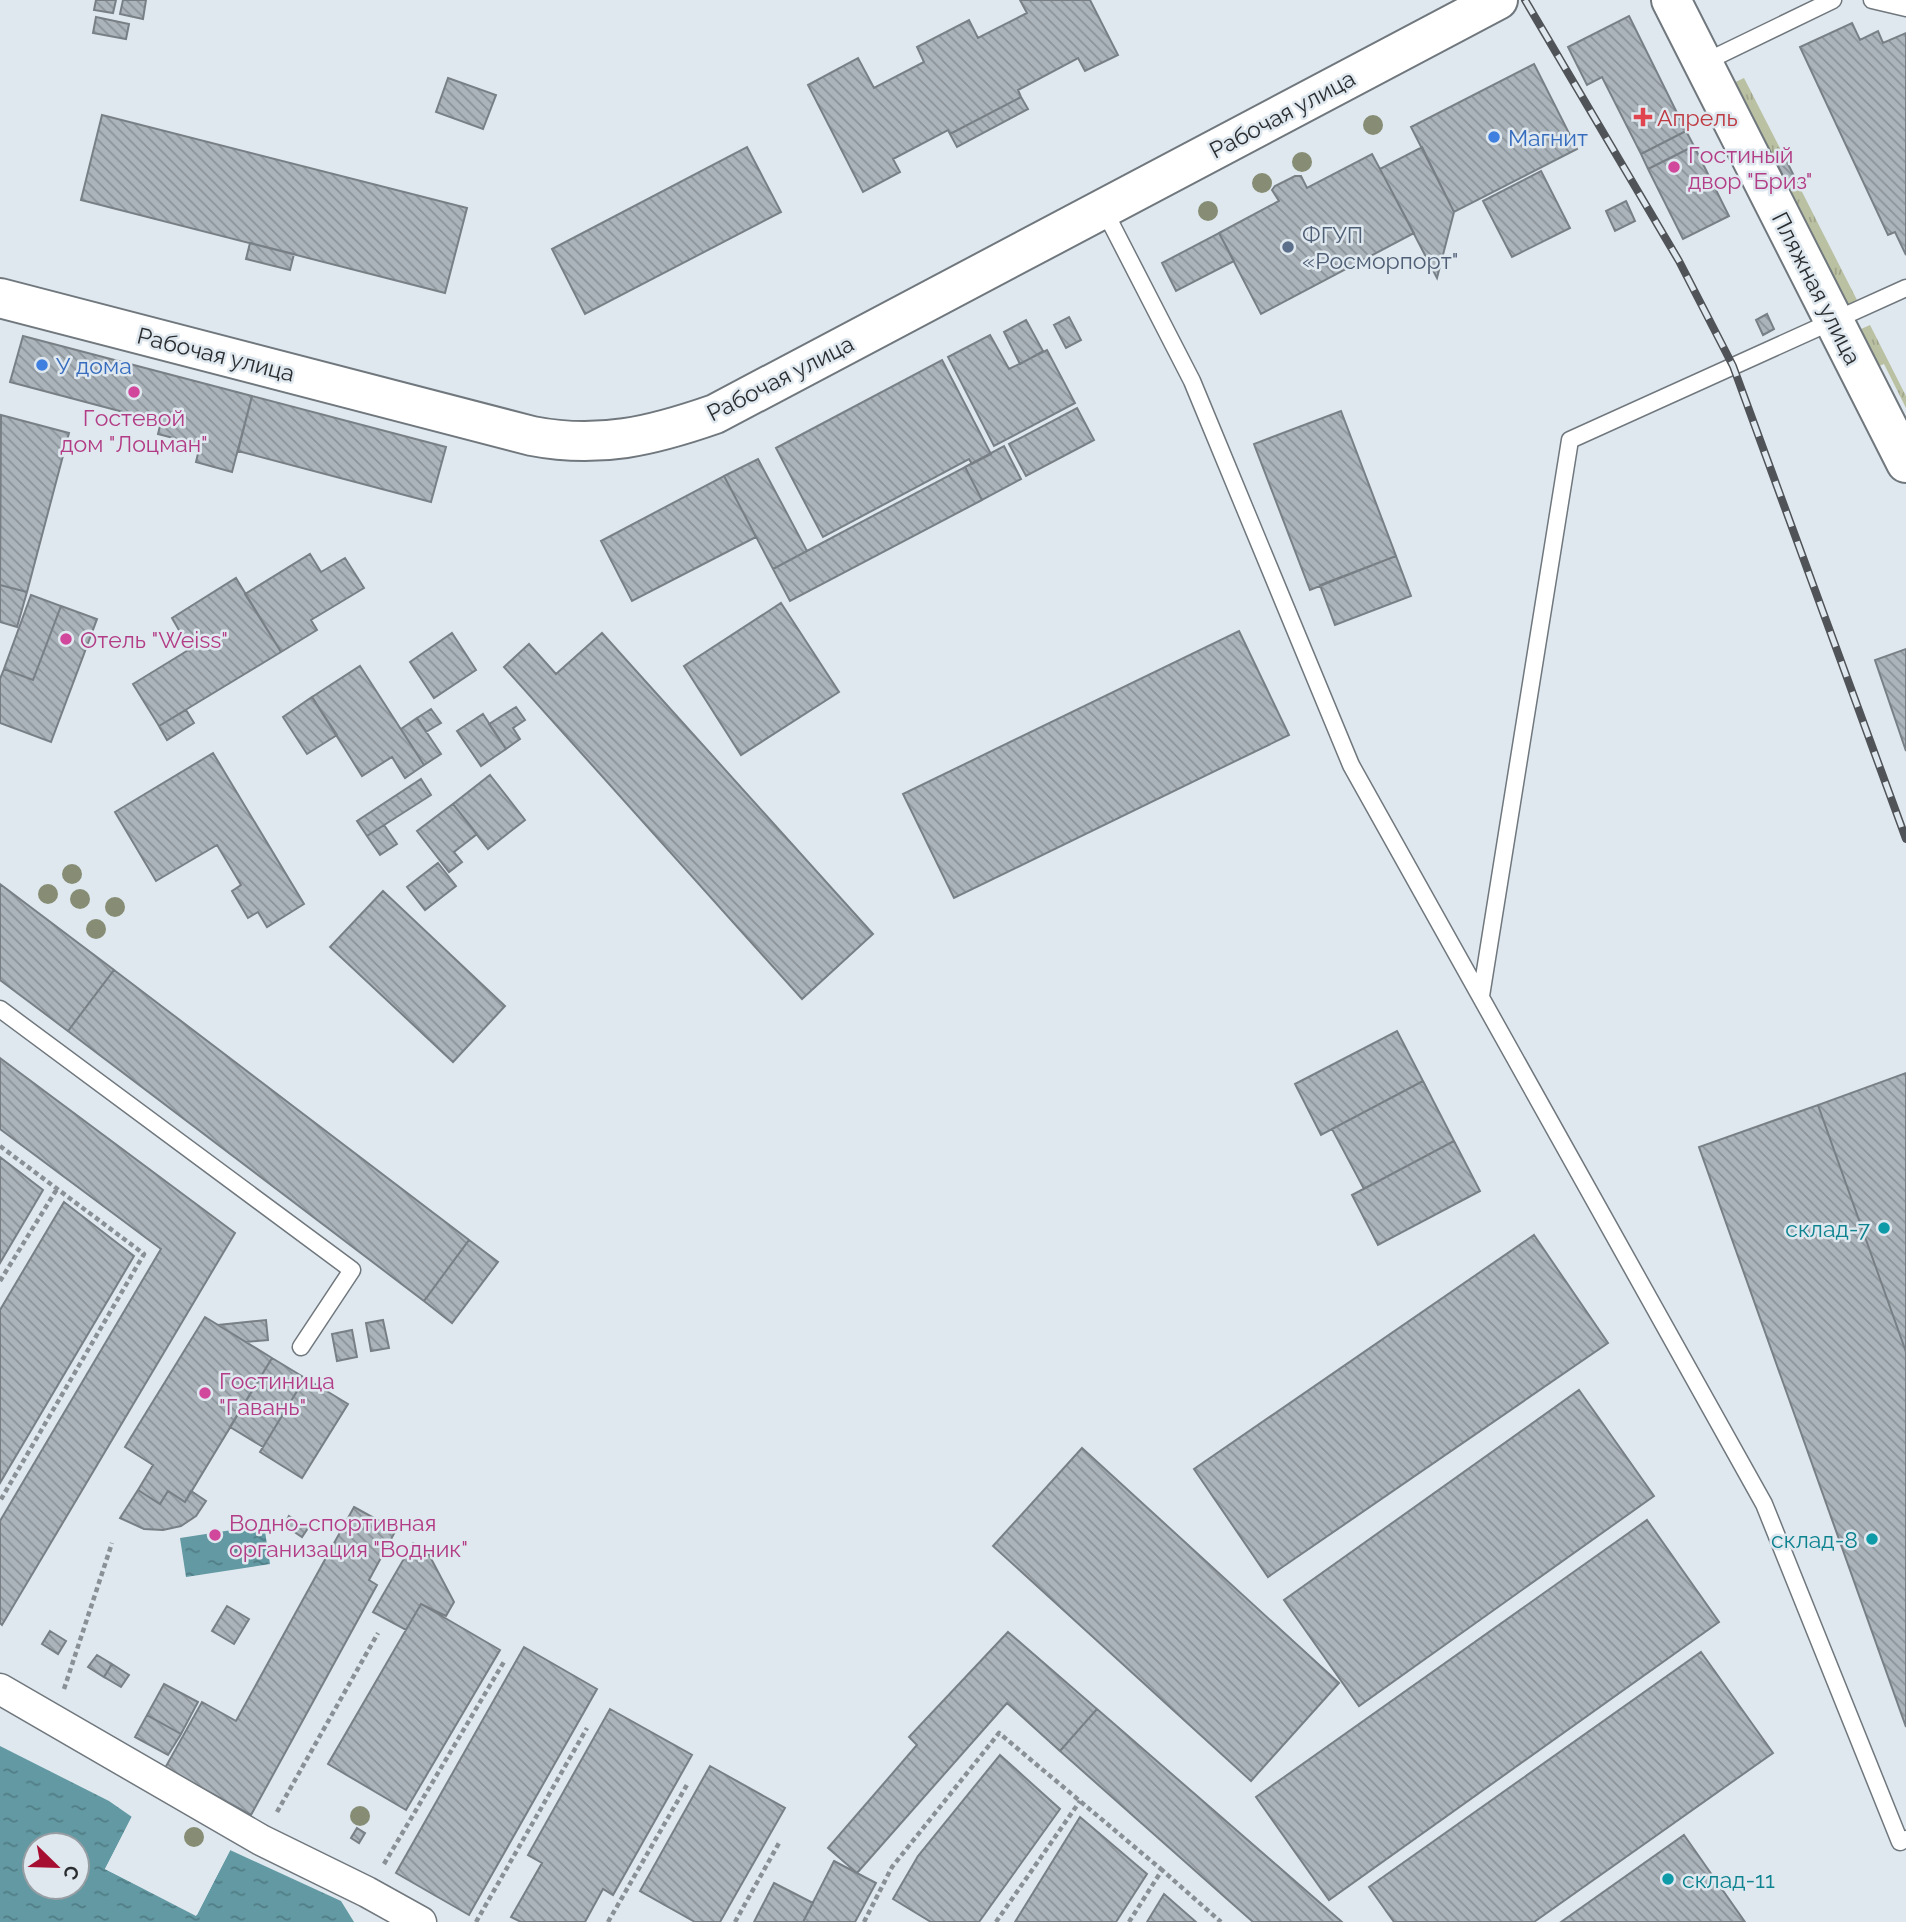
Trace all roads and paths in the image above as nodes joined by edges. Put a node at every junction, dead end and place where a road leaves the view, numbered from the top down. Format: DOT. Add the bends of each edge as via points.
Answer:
graph roads {
  1 [pos="1498,0"];
  2 [pos="1671,0"];
  3 [pos="1833,0"];
  4 [pos="1871,0"];
  5 [pos="1906,8"];
  6 [pos="1703,63"];
  7 [pos="1103,208"];
  8 [pos="1906,288"];
  9 [pos="0,298"];
  10 [pos="1834,320"];
  11 [pos="1906,463"];
  12 [pos="1481,996"];
  13 [pos="0,1009"];
  14 [pos="0,1146"];
  15 [pos="57,1189"];
  16 [pos="0,1281"];
  17 [pos="301,1347"];
  18 [pos="0,1501"];
  19 [pos="112,1543"];
  20 [pos="378,1633"];
  21 [pos="505,1660"];
  22 [pos="0,1689"];
  23 [pos="54,1719"];
  24 [pos="586,1728"];
  25 [pos="688,1783"];
  26 [pos="1080,1801"];
  27 [pos="1906,1839"];
  28 [pos="261,1840"];
  29 [pos="779,1843"];
  30 [pos="1162,1870"];
  31 [pos="367,1892"];
  32 [pos="421,1922"];
  33 [pos="476,1922"];
  34 [pos="608,1922"];
  35 [pos="735,1922"];
  36 [pos="864,1922"];
  37 [pos="996,1922"];
  38 [pos="1129,1922"];
  39 [pos="1221,1922"];
  1 -- 7 [label="street, Рабочая улица"];
  2 -- 6 [label="street, Пляжная улица"];
  3 -- 6 [label="lane"];
  4 -- 5 [label="lane"];
  6 -- 10 [label="street, Пляжная улица"];
  7 -- 9 [label="street, Рабочая улица" via="715,414 670,430 590,443 532,436"];
  7 -- 12 [label="lane" via="1192,381 1352,765"];
  8 -- 10 [label="lane"];
  10 -- 11 [label="street, Пляжная улица"];
  10 -- 12 [label="lane" via="1570,440"];
  12 -- 27 [label="lane" via="1764,1504 1900,1842"];
  13 -- 17 [label="lane" via="352,1270"];
  14 -- 15 [label="path"];
  15 -- 16 [label="path"];
  15 -- 18 [label="path" via="144,1254"];
  19 -- 23 [label="path"];
  20 -- 28 [label="path"];
  21 -- 31 [label="path"];
  22 -- 23 [label="street"];
  23 -- 28 [label="street"];
  24 -- 33 [label="path"];
  25 -- 34 [label="path"];
  26 -- 30 [label="path"];
  26 -- 36 [label="path" via="999,1733 892,1867"];
  26 -- 37 [label="path"];
  28 -- 31 [label="street"];
  29 -- 35 [label="path"];
  30 -- 38 [label="path"];
  30 -- 39 [label="path"];
  31 -- 32 [label="street"];
}
